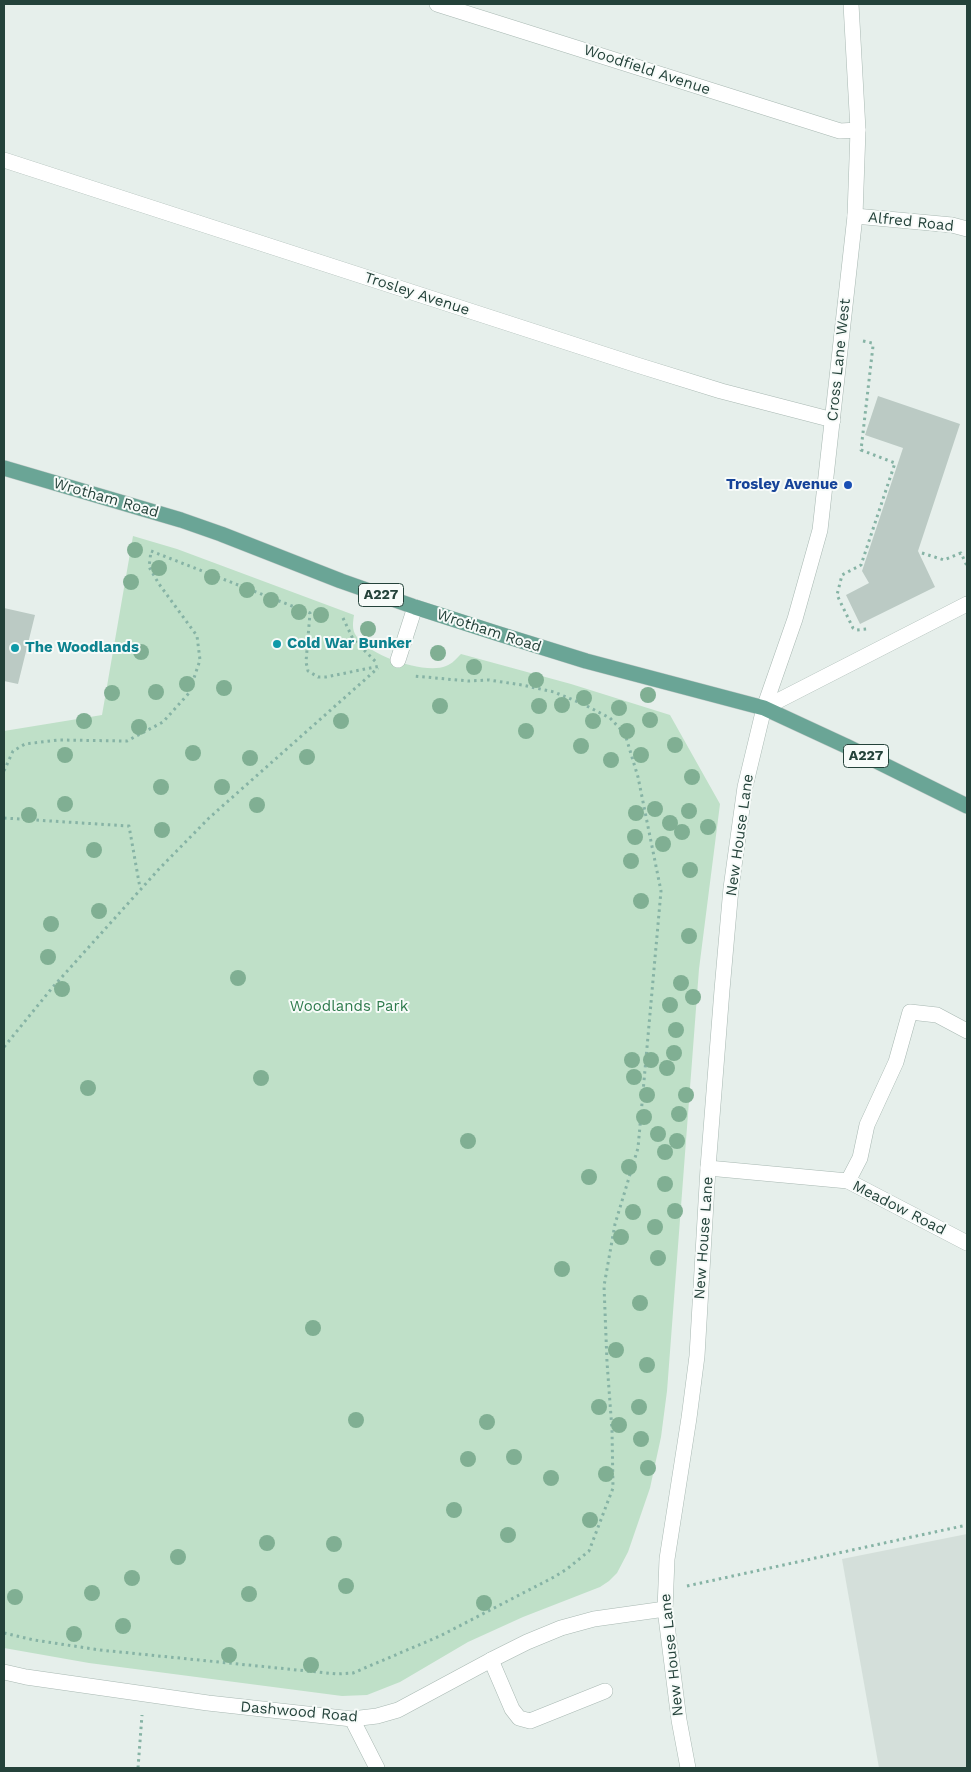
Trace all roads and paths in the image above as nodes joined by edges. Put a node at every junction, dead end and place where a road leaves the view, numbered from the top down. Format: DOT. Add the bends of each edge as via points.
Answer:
graph roads {
  1 [pos="437,4"];
  2 [pos="851,4"];
  3 [pos="858,130"];
  4 [pos="4,160"];
  5 [pos="855,216"];
  6 [pos="967,229"];
  7 [pos="860,334"];
  8 [pos="833,420"];
  9 [pos="4,468"];
  10 [pos="922,553"];
  11 [pos="967,566"];
  12 [pos="967,604"];
  13 [pos="415,607"];
  14 [pos="343,618"];
  15 [pos="872,628"];
  16 [pos="398,660"];
  17 [pos="380,666"];
  18 [pos="408,676"];
  19 [pos="764,708"];
  20 [pos="4,770"];
  21 [pos="967,806"];
  22 [pos="4,818"];
  23 [pos="140,889"];
  24 [pos="967,1030"];
  25 [pos="4,1047"];
  26 [pos="708,1168"];
  27 [pos="848,1181"];
  28 [pos="967,1242"];
  29 [pos="967,1525"];
  30 [pos="665,1590"];
  31 [pos="665,1609"];
  32 [pos="4,1632"];
  33 [pos="491,1660"];
  34 [pos="4,1672"];
  35 [pos="605,1691"];
  36 [pos="145,1695"];
  37 [pos="352,1719"];
  38 [pos="138,1768"];
  39 [pos="377,1768"];
  40 [pos="688,1768"];
  1 -- 3 [label="street, Woodfield Avenue" via="840,131"];
  2 -- 3 [label="street, Cross Lane West"];
  3 -- 5 [label="street, Cross Lane West"];
  4 -- 8 [label="street, Trosley Avenue" via="637,365"];
  5 -- 6 [label="street, Alfred Road"];
  5 -- 8 [label="street, Cross Lane West"];
  7 -- 15 [label="path" via="860,340 871,342 873,346 860,450 895,463 861,565 842,575 837,595 853,628"];
  8 -- 19 [label="street, Cross Lane West" via="820,530 795,618"];
  9 -- 13 [label="main road, Wrotham Road / A227" via="181,520"];
  10 -- 11 [label="path" via="944,560 961,552"];
  12 -- 19 [label="street"];
  13 -- 16 [label="street"];
  13 -- 19 [label="main road, Wrotham Road / A227" via="586,661"];
  14 -- 17 [label="path" via="353,639"];
  17 -- 20 [label="path" via="318,677 308,671 306,662 310,613 151,551 149,567 197,636 200,660 189,693 163,722 127,741 59,740 24,744 13,751"];
  17 -- 23 [label="path" via="210,818"];
  18 -- 32 [label="path" via="522,685 554,692 583,704 610,718 625,734 638,778 661,891 638,1148 615,1224 604,1286 613,1488 596,1535 589,1551 554,1577 440,1636 353,1673 100,1650"];
  19 -- 21 [label="main road, Wrotham Road / A227"];
  19 -- 26 [label="street, New House Lane" via="745,788 731,888"];
  22 -- 23 [label="path" via="129,826"];
  23 -- 25 [label="path"];
  24 -- 27 [label="street" via="937,1015 910,1012 896,1062 867,1125 860,1158"];
  26 -- 27 [label="street, Meadow Road"];
  26 -- 30 [label="street, New House Lane" via="696,1356"];
  27 -- 28 [label="street, Meadow Road"];
  29 -- 30 [label="path"];
  30 -- 31 [label="street, New House Lane"];
  31 -- 33 [label="street, Dashwood Road" via="594,1619 569,1626 526,1642"];
  31 -- 40 [label="street, New House Lane"];
  33 -- 35 [label="street" via="512,1710 519,1718 530,1721"];
  33 -- 37 [label="street, Dashwood Road" via="398,1710"];
  34 -- 36 [label="street, Dashwood Road"];
  36 -- 37 [label="street, Dashwood Road"];
  36 -- 38 [label="path"];
  37 -- 39 [label="street"];
}
